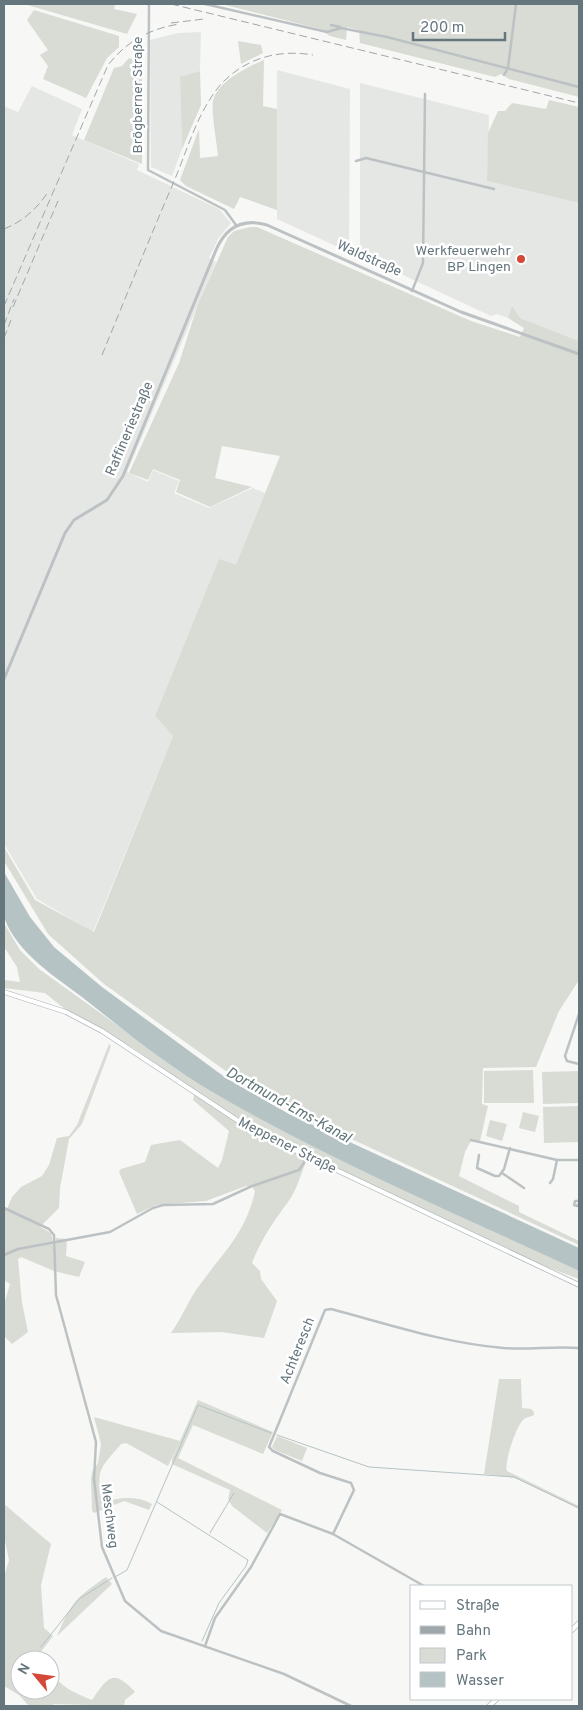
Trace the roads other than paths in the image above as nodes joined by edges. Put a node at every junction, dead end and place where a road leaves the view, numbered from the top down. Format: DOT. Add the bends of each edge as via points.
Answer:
graph roads {
  1 [pos="149,4"];
  2 [pos="205,4"];
  3 [pos="516,4"];
  4 [pos="331,25"];
  5 [pos="342,28"];
  6 [pos="508,68"];
  7 [pos="504,75"];
  8 [pos="579,87"];
  9 [pos="425,94"];
  10 [pos="356,161"];
  11 [pos="424,172"];
  12 [pos="494,189"];
  13 [pos="235,226"];
  14 [pos="412,291"];
  15 [pos="579,354"];
  16 [pos="4,679"];
  17 [pos="4,992"];
  18 [pos="579,1014"];
  19 [pos="579,1064"];
  20 [pos="471,1140"];
  21 [pos="510,1148"];
  22 [pos="479,1155"];
  23 [pos="307,1158"];
  24 [pos="557,1160"];
  25 [pos="579,1160"];
  26 [pos="502,1173"];
  27 [pos="550,1183"];
  28 [pos="524,1188"];
  29 [pos="4,1208"];
  30 [pos="55,1243"];
  31 [pos="4,1255"];
  32 [pos="579,1284"];
  33 [pos="579,1348"];
  34 [pos="333,1534"];
  35 [pos="422,1585"];
  36 [pos="205,1646"];
  37 [pos="351,1706"];
  1 -- 13 [label="street, Brögberner Straße" via="148,170 224,210"];
  2 -- 5 [label="street" via="327,32"];
  3 -- 6 [label="street"];
  4 -- 5 [label="street"];
  5 -- 6 [label="street"];
  6 -- 7 [label="street"];
  6 -- 8 [label="street"];
  9 -- 11 [label="street"];
  10 -- 11 [label="street" via="366,158"];
  11 -- 12 [label="street"];
  11 -- 14 [label="street" via="423,263"];
  13 -- 14 [label="street, Waldstraße" via="250,222 267,225"];
  13 -- 16 [label="street, Raffineriestraße" via="222,238 216,250 123,476 107,500 74,520 65,533"];
  14 -- 15 [label="street, Waldstraße" via="474,318"];
  17 -- 23 [label="main road, Meppener Straße" via="42,1003 86,1022 124,1044 215,1108"];
  18 -- 19 [label="street" via="565,1056 571,1063"];
  20 -- 21 [label="street"];
  21 -- 24 [label="street"];
  21 -- 26 [label="street"];
  22 -- 26 [label="street" via="477,1168 495,1176"];
  23 -- 30 [label="street" via="299,1170 213,1204 163,1205 110,1232"];
  23 -- 32 [label="main road, Meppener Straße"];
  24 -- 25 [label="street"];
  24 -- 27 [label="street"];
  26 -- 28 [label="street"];
  29 -- 30 [label="street" via="49,1229"];
  30 -- 31 [label="street" via="18,1249"];
  30 -- 36 [label="street, Meschweg" via="56,1294 96,1442 94,1479 105,1558 129,1606 161,1631"];
  33 -- 34 [label="street, Achteresch" via="503,1348 448,1340 325,1310 269,1447 273,1452 320,1473 351,1483 354,1490"];
  34 -- 35 [label="street"];
  34 -- 36 [label="street" via="280,1514 251,1567 215,1618"];
  36 -- 37 [label="street, Meschweg" via="284,1674"];
}
